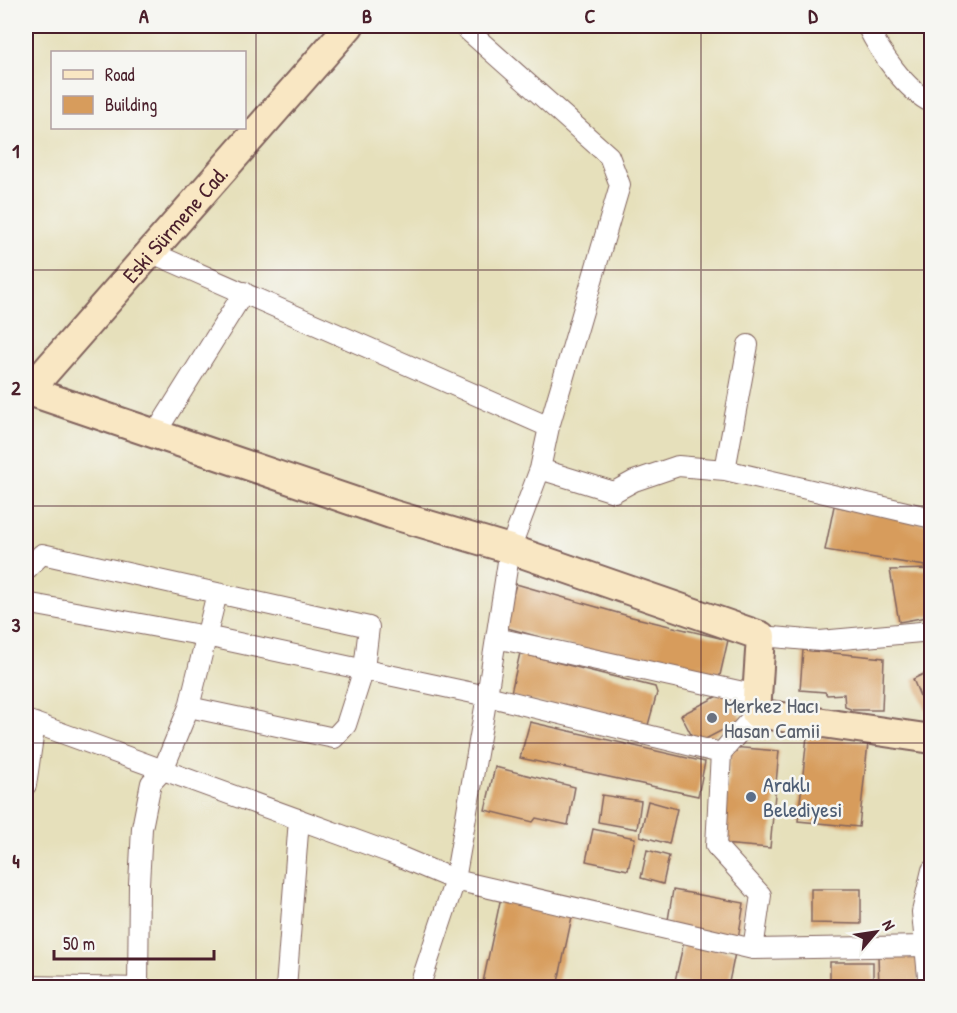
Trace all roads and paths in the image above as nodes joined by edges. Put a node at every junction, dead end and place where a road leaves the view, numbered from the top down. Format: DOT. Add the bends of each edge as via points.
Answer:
graph roads {
  1 [pos="349,26"];
  2 [pos="463,26"];
  3 [pos="871,27"];
  4 [pos="932,103"];
  5 [pos="150,252"];
  6 [pos="244,292"];
  7 [pos="748,345"];
  8 [pos="26,392"];
  9 [pos="549,427"];
  10 [pos="155,434"];
  11 [pos="540,469"];
  12 [pos="725,470"];
  13 [pos="932,518"];
  14 [pos="510,549"];
  15 [pos="26,570"];
  16 [pos="217,593"];
  17 [pos="26,603"];
  18 [pos="932,631"];
  19 [pos="206,636"];
  20 [pos="761,636"];
  21 [pos="496,638"];
  22 [pos="364,669"];
  23 [pos="487,696"];
  24 [pos="756,704"];
  25 [pos="189,707"];
  26 [pos="30,721"];
  27 [pos="932,739"];
  28 [pos="721,753"];
  29 [pos="163,770"];
  30 [pos="26,785"];
  31 [pos="300,819"];
  32 [pos="932,870"];
  33 [pos="455,880"];
  34 [pos="926,946"];
  35 [pos="753,949"];
  36 [pos="26,986"];
  37 [pos="138,987"];
  38 [pos="144,987"];
  39 [pos="286,987"];
  40 [pos="419,987"];
  41 [pos="930,987"];
  1 -- 5 [label="street, Eski Sürmene Cad."];
  2 -- 9 [label="street" via="609,156 620,185"];
  3 -- 4 [label="street" via="893,67 921,97"];
  5 -- 6 [label="street"];
  5 -- 8 [label="street, Eski Sürmene Cad."];
  6 -- 9 [label="street"];
  6 -- 10 [label="street"];
  7 -- 12 [label="street"];
  8 -- 10 [label="street"];
  9 -- 11 [label="street"];
  10 -- 14 [label="street" via="391,514"];
  11 -- 12 [label="street" via="614,492 678,466"];
  11 -- 14 [label="street"];
  12 -- 13 [label="street"];
  14 -- 20 [label="street"];
  14 -- 21 [label="street"];
  15 -- 16 [label="street" via="42,554"];
  16 -- 19 [label="street"];
  16 -- 22 [label="street" via="369,627"];
  17 -- 19 [label="street"];
  18 -- 20 [label="street" via="820,641"];
  19 -- 22 [label="street"];
  19 -- 25 [label="street"];
  20 -- 24 [label="street"];
  21 -- 23 [label="street"];
  21 -- 24 [label="street"];
  22 -- 23 [label="street"];
  22 -- 25 [label="street" via="346,725 334,738"];
  23 -- 28 [label="street"];
  23 -- 33 [label="street"];
  24 -- 27 [label="street"];
  24 -- 28 [label="street"];
  25 -- 29 [label="street"];
  26 -- 29 [label="street"];
  26 -- 30 [label="street"];
  28 -- 35 [label="street" via="716,846 761,895"];
  29 -- 31 [label="street"];
  29 -- 37 [label="street" via="151,783 142,828"];
  31 -- 33 [label="street"];
  31 -- 39 [label="street"];
  32 -- 34 [label="street" via="922,912"];
  33 -- 35 [label="street"];
  33 -- 40 [label="street"];
  34 -- 35 [label="street"];
  34 -- 41 [label="street"];
  36 -- 37 [label="street"];
  37 -- 38 [label="street"];
}
